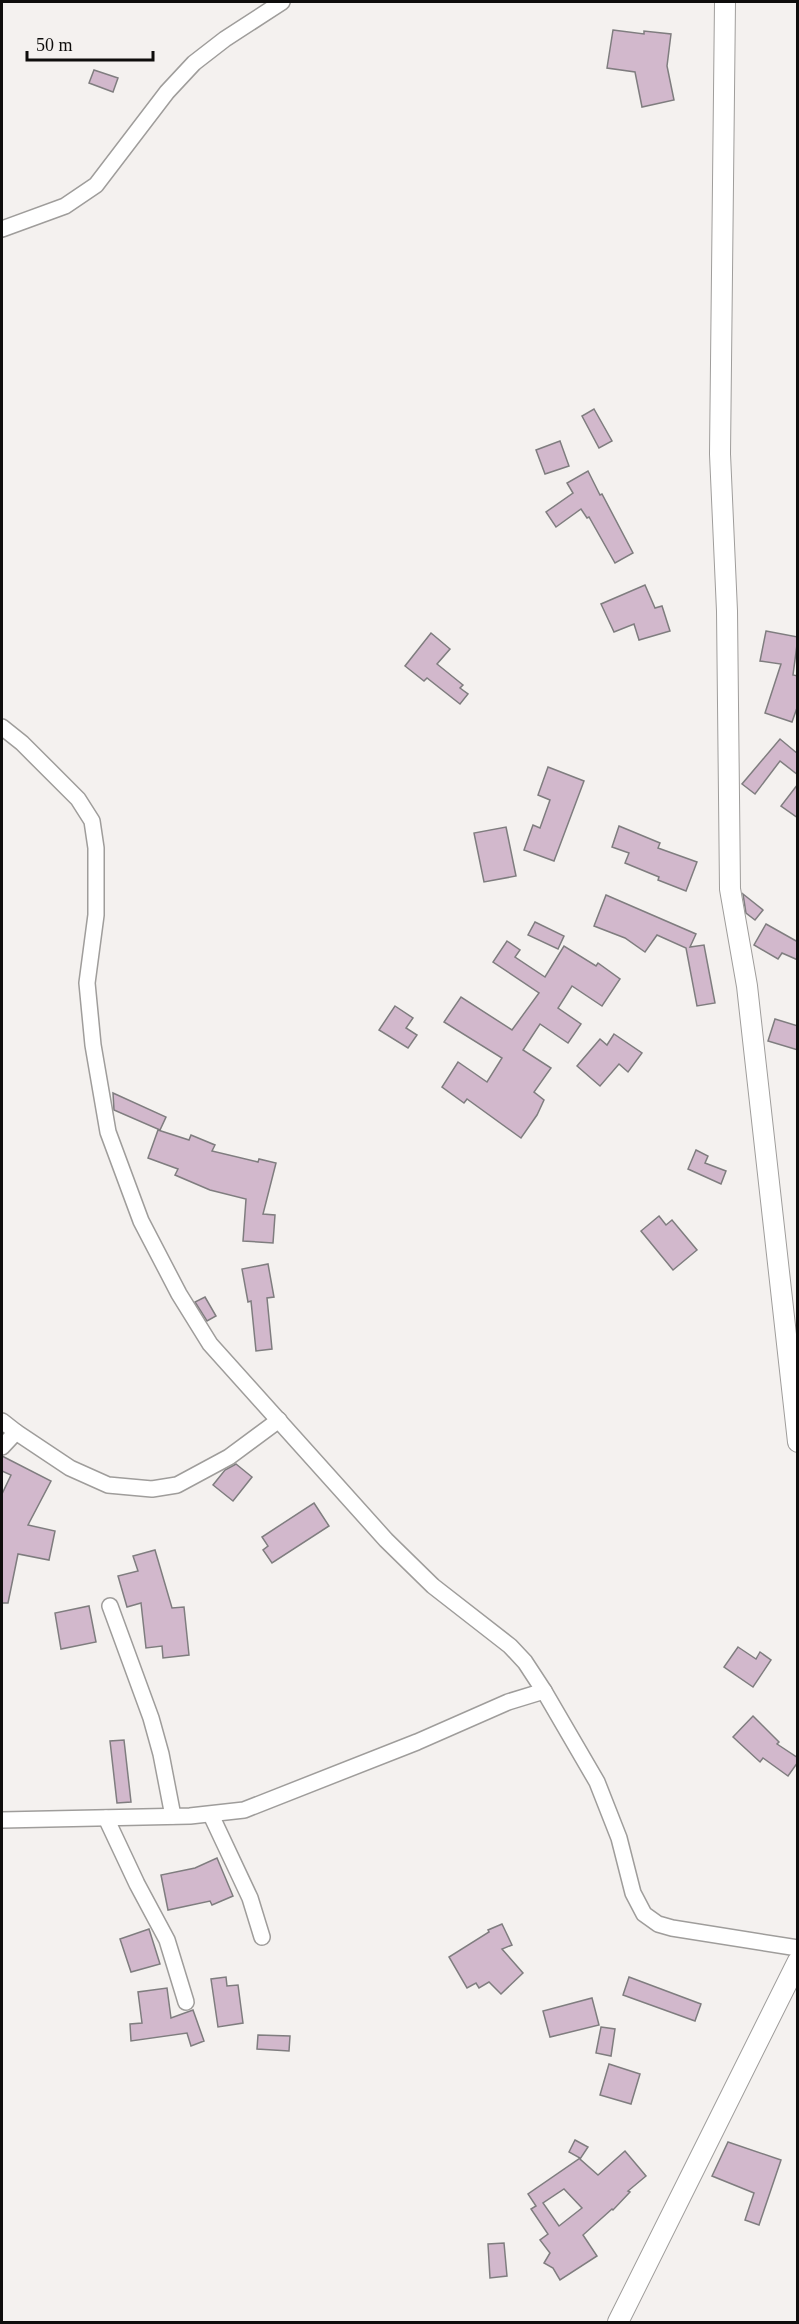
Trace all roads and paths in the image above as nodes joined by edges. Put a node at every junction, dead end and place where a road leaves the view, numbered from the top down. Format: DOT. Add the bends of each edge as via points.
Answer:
graph roads {
  1 [pos="282,2"];
  2 [pos="725,2"];
  3 [pos="2,229"];
  4 [pos="2,727"];
  5 [pos="279,1420"];
  6 [pos="2,1421"];
  7 [pos="16,1432"];
  8 [pos="798,1442"];
  9 [pos="2,1447"];
  10 [pos="110,1606"];
  11 [pos="544,1691"];
  12 [pos="211,1815"];
  13 [pos="173,1816"];
  14 [pos="106,1818"];
  15 [pos="2,1820"];
  16 [pos="262,1937"];
  17 [pos="798,1948"];
  18 [pos="798,1961"];
  19 [pos="186,2002"];
  20 [pos="618,2322"];
  1 -- 3 [label="street" via="194,63 96,185 64,206"];
  2 -- 8 [label="street" via="720,454 730,889 747,986"];
  4 -- 5 [label="street" via="78,799 92,821 96,915 87,982 93,1045 108,1132 141,1221 210,1344"];
  5 -- 7 [label="street" via="218,1463 177,1485 152,1489 108,1485 70,1468"];
  5 -- 11 [label="street" via="386,1540 433,1586 510,1647"];
  6 -- 7 [label="street"];
  7 -- 9 [label="street"];
  10 -- 13 [label="street" via="151,1718"];
  11 -- 12 [label="street" via="508,1702 244,1810"];
  11 -- 17 [label="street" via="597,1782 619,1838 633,1893 644,1914 672,1928"];
  12 -- 13 [label="street"];
  12 -- 16 [label="street" via="250,1898"];
  13 -- 14 [label="street"];
  14 -- 15 [label="street"];
  14 -- 19 [label="street" via="167,1940"];
  18 -- 20 [label="street"];
}
